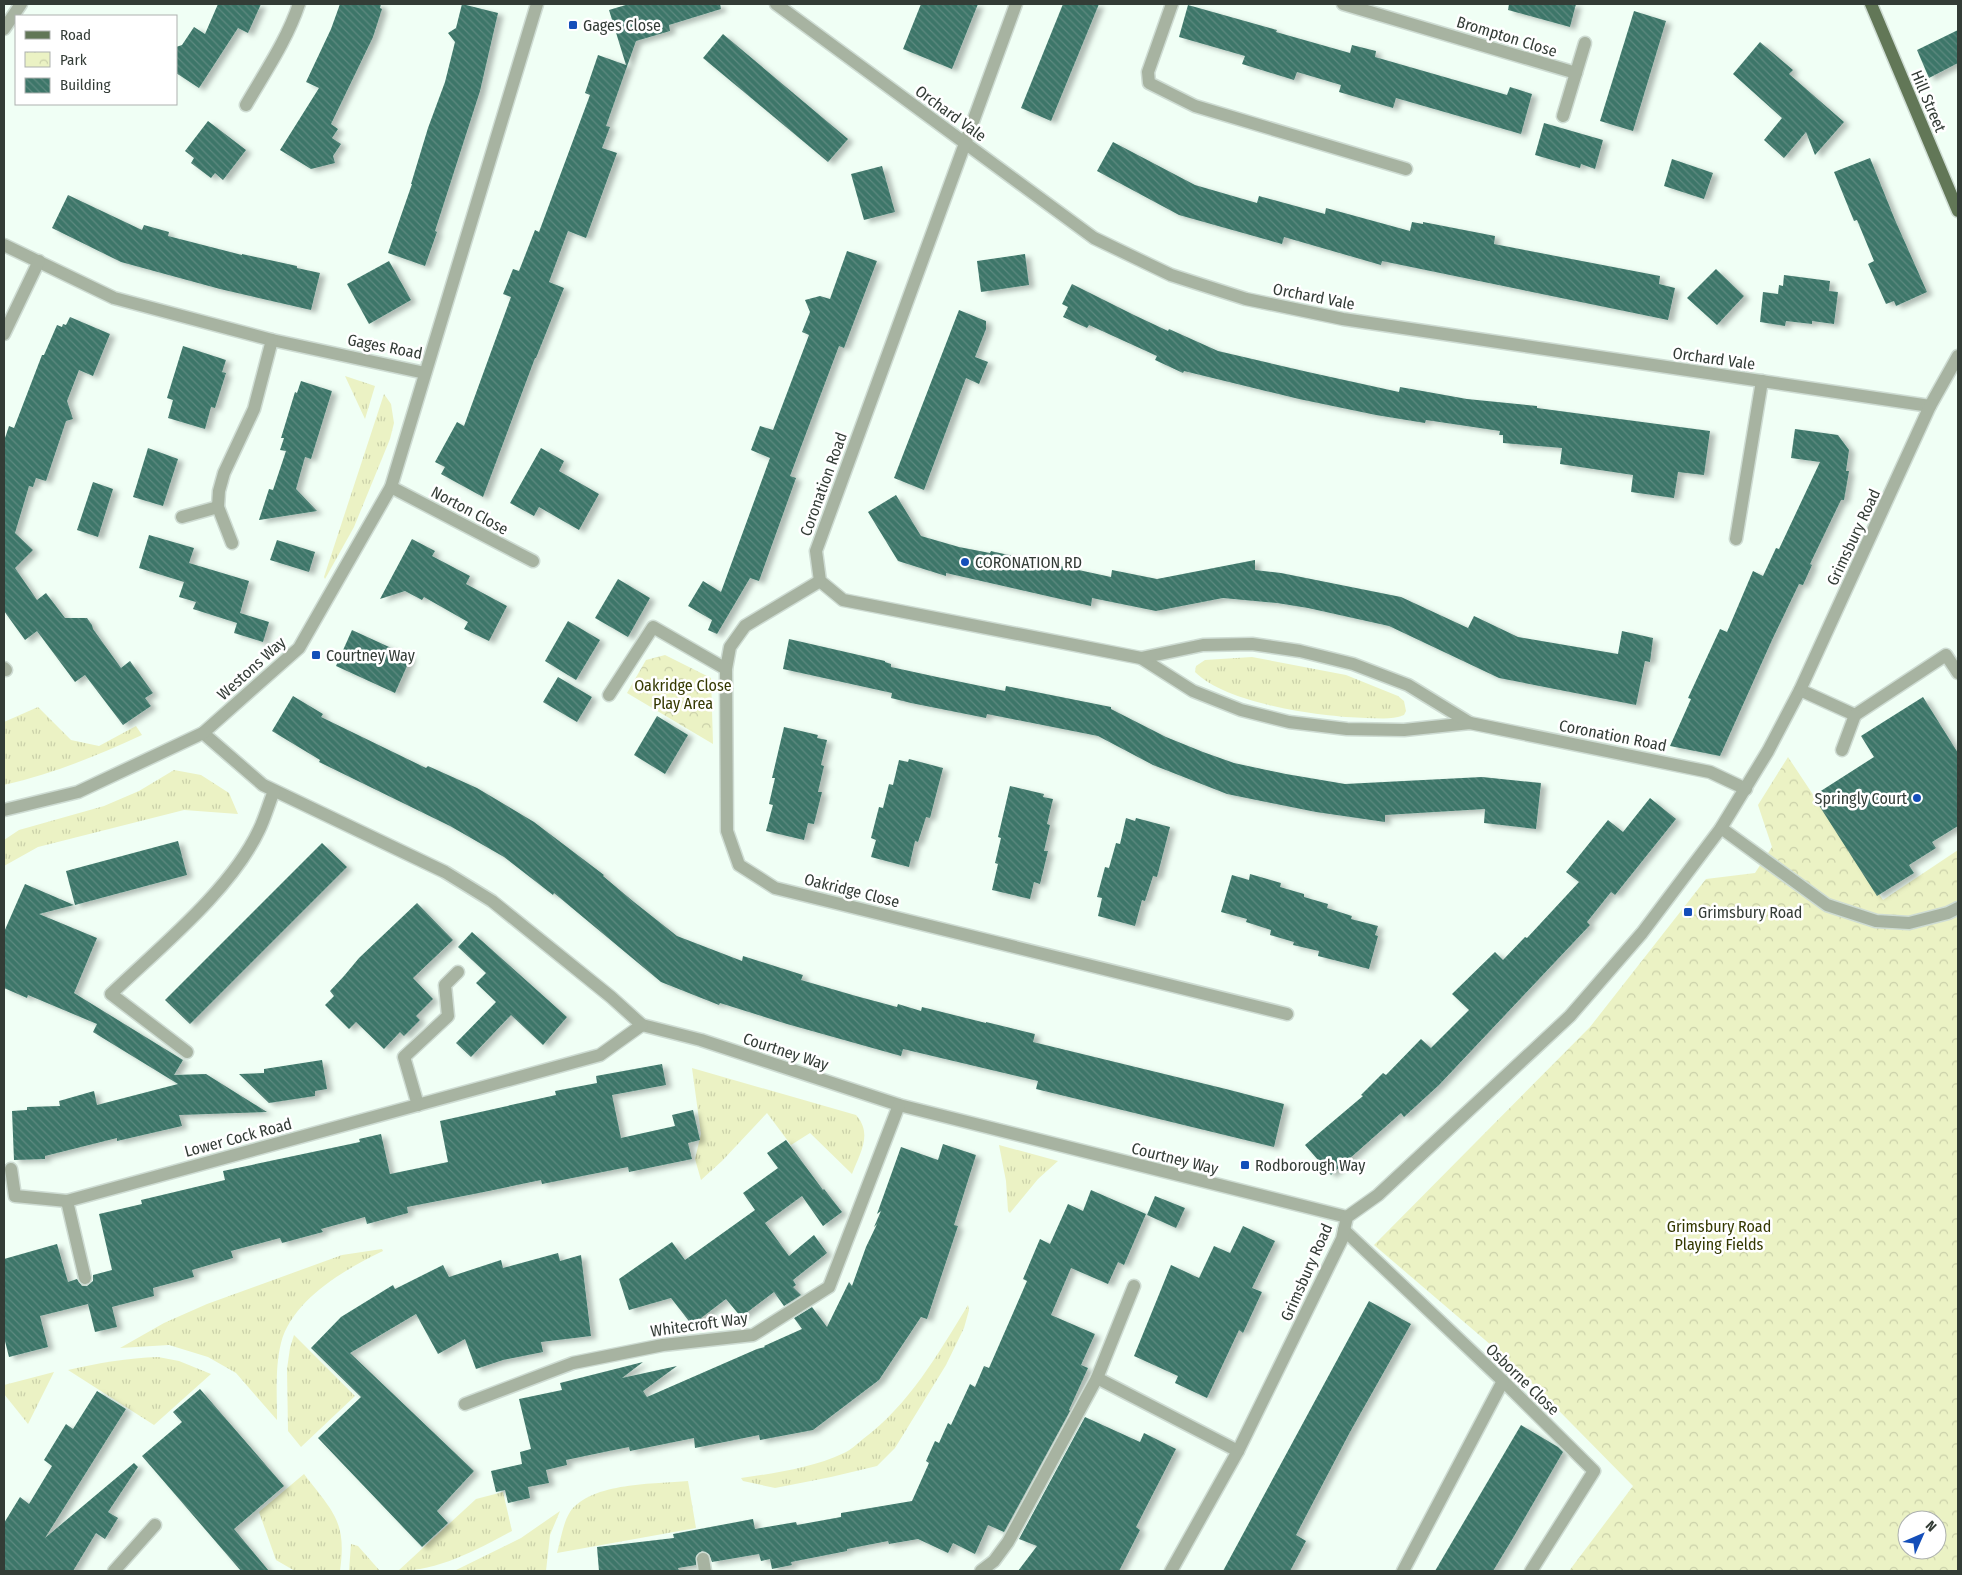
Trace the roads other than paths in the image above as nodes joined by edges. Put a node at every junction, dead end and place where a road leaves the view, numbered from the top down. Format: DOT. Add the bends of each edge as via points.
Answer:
graph roads {
  1 [pos="22,4"];
  2 [pos="300,4"];
  3 [pos="538,4"];
  4 [pos="776,4"];
  5 [pos="1016,4"];
  6 [pos="1172,4"];
  7 [pos="1343,4"];
  8 [pos="1871,4"];
  9 [pos="4,29"];
  10 [pos="1585,43"];
  11 [pos="1576,73"];
  12 [pos="246,105"];
  13 [pos="1564,116"];
  14 [pos="965,143"];
  15 [pos="1406,169"];
  16 [pos="1958,210"];
  17 [pos="4,244"];
  18 [pos="39,261"];
  19 [pos="4,334"];
  20 [pos="272,340"];
  21 [pos="1958,356"];
  22 [pos="425,373"];
  23 [pos="1762,381"];
  24 [pos="1930,406"];
  25 [pos="391,487"];
  26 [pos="218,508"];
  27 [pos="182,517"];
  28 [pos="1736,539"];
  29 [pos="232,542"];
  30 [pos="533,561"];
  31 [pos="820,581"];
  32 [pos="1141,658"];
  33 [pos="726,669"];
  34 [pos="1958,673"];
  35 [pos="1800,690"];
  36 [pos="609,696"];
  37 [pos="1855,715"];
  38 [pos="1470,723"];
  39 [pos="203,733"];
  40 [pos="1842,750"];
  41 [pos="1746,789"];
  42 [pos="274,790"];
  43 [pos="4,810"];
  44 [pos="1721,828"];
  45 [pos="1958,908"];
  46 [pos="458,972"];
  47 [pos="1287,1014"];
  48 [pos="642,1025"];
  49 [pos="187,1052"];
  50 [pos="418,1105"];
  51 [pos="899,1105"];
  52 [pos="11,1169"];
  53 [pos="9,1198"];
  54 [pos="67,1201"];
  55 [pos="1346,1217"];
  56 [pos="1344,1230"];
  57 [pos="85,1278"];
  58 [pos="1134,1286"];
  59 [pos="1097,1378"];
  60 [pos="1503,1381"];
  61 [pos="465,1404"];
  62 [pos="1238,1451"];
  63 [pos="155,1525"];
  64 [pos="114,1571"];
  65 [pos="981,1571"];
  66 [pos="1171,1571"];
  67 [pos="1403,1571"];
  68 [pos="1531,1571"];
  1 -- 9 [label="street"];
  2 -- 12 [label="street"];
  3 -- 22 [label="street, Gages Road"];
  4 -- 14 [label="street, Orchard Vale"];
  5 -- 14 [label="street, Coronation Road"];
  6 -- 15 [label="street" via="1148,72 1149,83 1195,106"];
  7 -- 11 [label="street, Brompton Close"];
  8 -- 16 [label="main road, Hill Street"];
  10 -- 11 [label="street"];
  11 -- 13 [label="street"];
  14 -- 23 [label="street, Orchard Vale" via="1094,238 1171,275 1246,299 1343,319"];
  14 -- 31 [label="street, Coronation Road" via="816,551"];
  17 -- 18 [label="street, Gages Road"];
  18 -- 19 [label="street"];
  18 -- 20 [label="street, Gages Road" via="114,298"];
  20 -- 22 [label="street, Gages Road"];
  20 -- 26 [label="street" via="254,409 224,473"];
  21 -- 24 [label="street, Grimsbury Road"];
  22 -- 25 [label="street, Westons Way"];
  23 -- 24 [label="street, Orchard Vale"];
  23 -- 28 [label="street"];
  24 -- 35 [label="street, Grimsbury Road"];
  25 -- 30 [label="street, Norton Close"];
  25 -- 39 [label="street, Westons Way" via="299,648"];
  26 -- 27 [label="street"];
  26 -- 29 [label="street"];
  31 -- 32 [label="street, Coronation Road" via="842,600"];
  31 -- 33 [label="street, Oakridge Close" via="745,626 730,647"];
  32 -- 38 [label="street, Coronation Road" via="1193,691 1241,710 1289,722 1347,729 1404,730"];
  32 -- 38 [label="street, Coronation Road" via="1203,645 1252,644 1300,651 1353,664 1408,685"];
  33 -- 36 [label="street" via="653,626"];
  33 -- 47 [label="street, Oakridge Close" via="727,831 739,865 775,888"];
  34 -- 37 [label="street" via="1946,655"];
  35 -- 37 [label="street"];
  35 -- 41 [label="street, Grimsbury Road"];
  37 -- 40 [label="street"];
  38 -- 41 [label="street, Coronation Road" via="1710,772"];
  39 -- 42 [label="street, Courtney Way" via="263,785"];
  39 -- 43 [label="street, Westons Way" via="78,792"];
  41 -- 44 [label="street, Grimsbury Road"];
  42 -- 48 [label="street, Courtney Way" via="445,872 492,901"];
  42 -- 49 [label="street" via="259,830 224,884 111,994"];
  44 -- 45 [label="street" via="1827,904 1876,921 1909,923"];
  44 -- 55 [label="street, Grimsbury Road" via="1642,933 1570,1016 1378,1195"];
  46 -- 50 [label="street" via="445,985 448,1016 404,1057"];
  48 -- 50 [label="street, Lower Cock Road" via="600,1055"];
  48 -- 51 [label="street, Courtney Way" via="701,1040"];
  50 -- 54 [label="street, Lower Cock Road"];
  51 -- 55 [label="street, Courtney Way"];
  51 -- 61 [label="street, Whitecroft Way" via="829,1287 753,1336 663,1345 573,1363"];
  52 -- 53 [label="street, Lower Cock Road"];
  53 -- 54 [label="street, Lower Cock Road"];
  54 -- 57 [label="street"];
  55 -- 56 [label="street, Grimsbury Road"];
  56 -- 60 [label="street, Osborne Close"];
  56 -- 62 [label="street, Grimsbury Road"];
  58 -- 59 [label="street"];
  59 -- 62 [label="street"];
  59 -- 65 [label="street" via="1008,1542 994,1561"];
  60 -- 67 [label="street"];
  60 -- 68 [label="street, Osborne Close" via="1594,1471"];
  62 -- 66 [label="street, Grimsbury Road"];
  63 -- 64 [label="street"];
}
